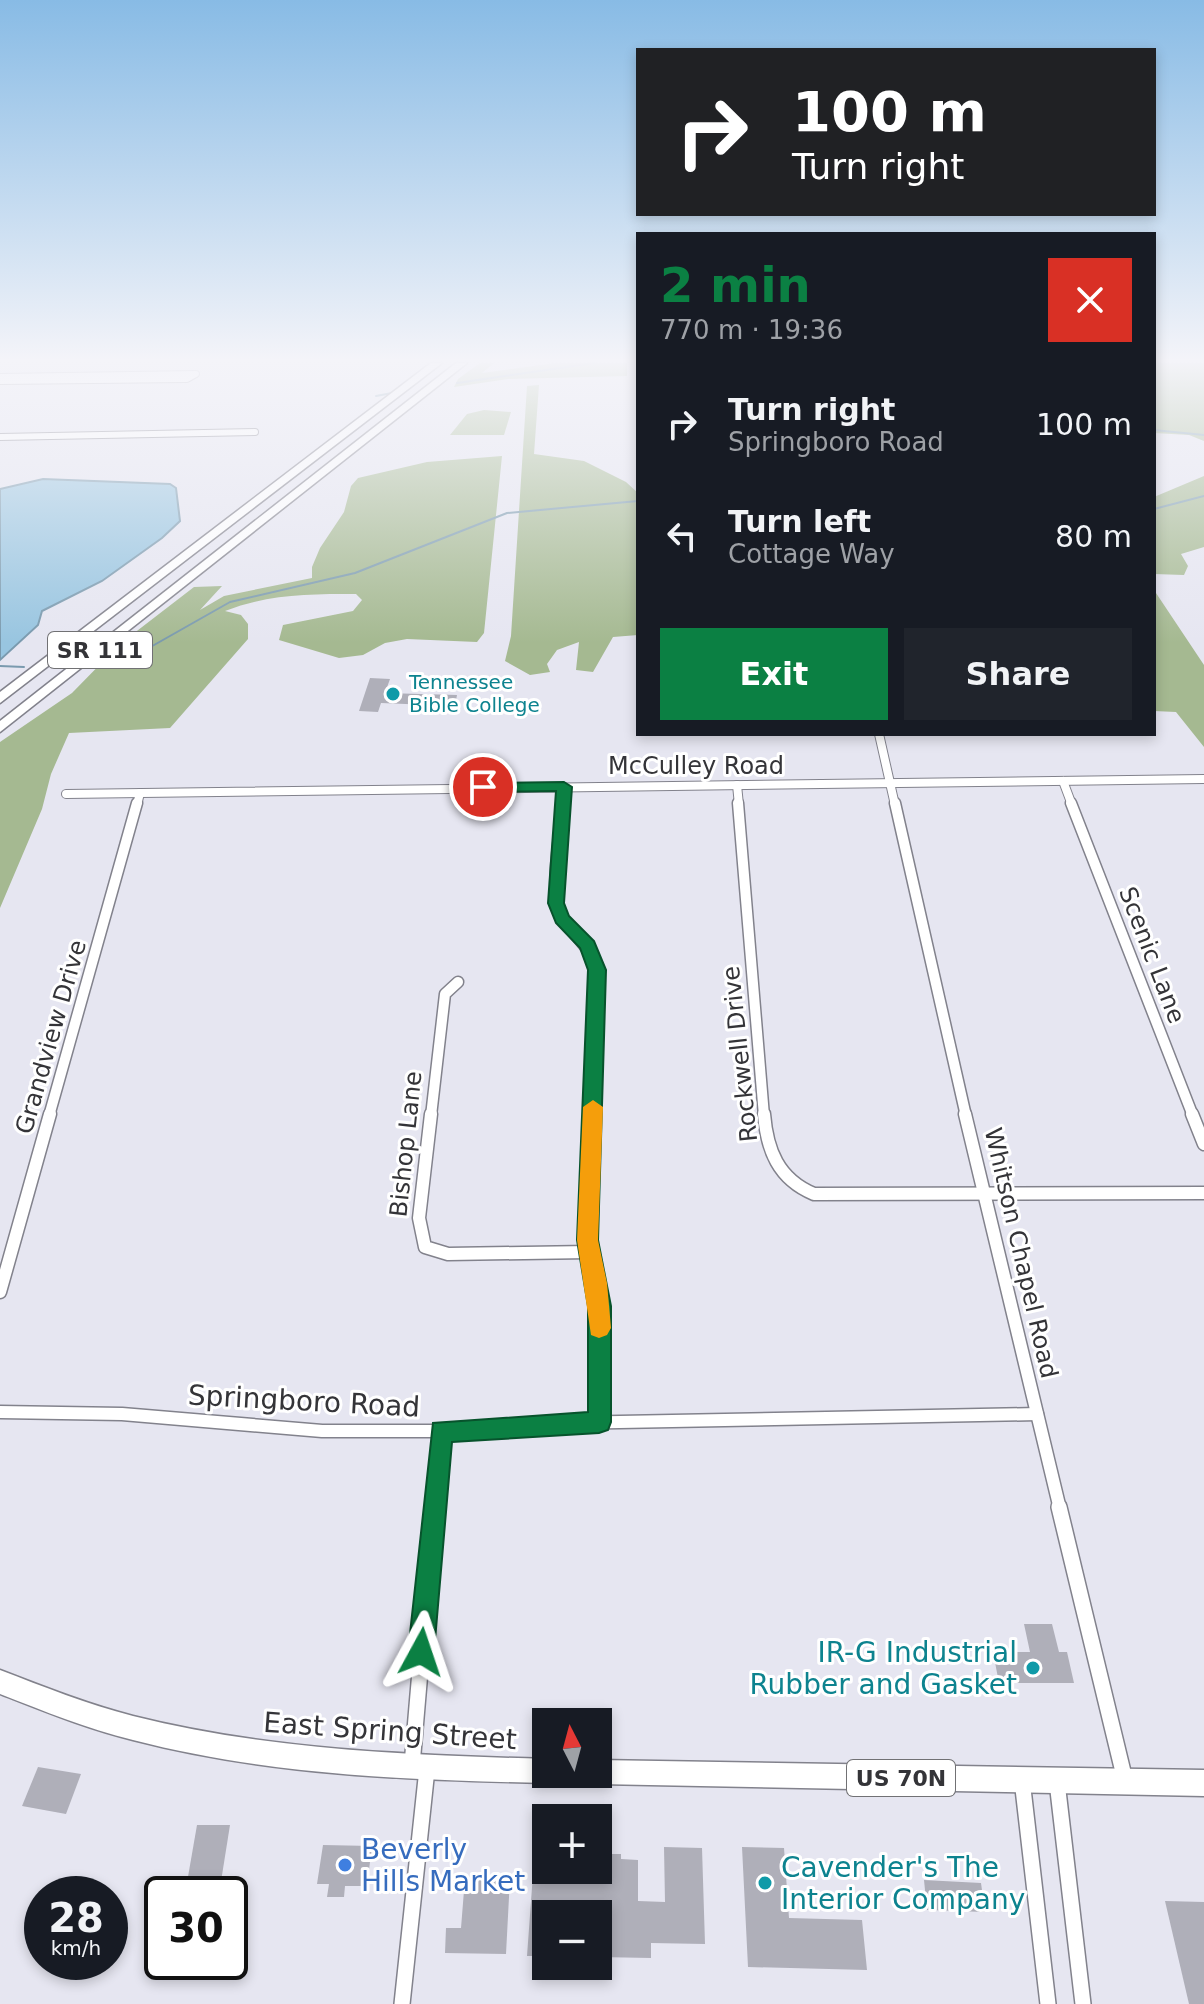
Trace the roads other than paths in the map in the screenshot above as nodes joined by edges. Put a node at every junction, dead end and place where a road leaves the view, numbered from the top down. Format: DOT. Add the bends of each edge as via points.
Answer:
graph roads {
  1 [pos="315,457"];
  2 [pos="344,457"];
  3 [pos="0,699"];
  4 [pos="0,728"];
  5 [pos="879,736"];
  6 [pos="1204,779"];
  7 [pos="1063,781"];
  8 [pos="737,785"];
  9 [pos="890,785"];
  10 [pos="564,787"];
  11 [pos="140,793"];
  12 [pos="66,794"];
  13 [pos="458,982"];
  14 [pos="1204,1144"];
  15 [pos="1204,1193"];
  16 [pos="984,1195"];
  17 [pos="589,1252"];
  18 [pos="0,1292"];
  19 [pos="0,1412"];
  20 [pos="1037,1414"];
  21 [pos="599,1422"];
  22 [pos="441,1431"];
  23 [pos="0,1682"];
  24 [pos="419,1768"];
  25 [pos="532,1771"];
  26 [pos="612,1772"];
  27 [pos="1022,1780"];
  28 [pos="1057,1782"];
  29 [pos="1126,1782"];
  30 [pos="1204,1783"];
  31 [pos="402,2004"];
  32 [pos="1048,2004"];
  33 [pos="1083,2004"];
  1 -- 3 [label="highway, SR 111"];
  2 -- 4 [label="highway, SR 111"];
  5 -- 9 [label="street, Whitson Chapel Road"];
  6 -- 7 [label="street, McCulley Road"];
  7 -- 9 [label="street, McCulley Road"];
  7 -- 14 [label="street, Scenic Lane"];
  8 -- 9 [label="street, McCulley Road"];
  8 -- 10 [label="street, McCulley Road"];
  8 -- 16 [label="street, Rockwell Drive" via="766,1140 776,1166 791,1186 814,1194"];
  9 -- 16 [label="street, Whitson Chapel Road"];
  10 -- 11 [label="street, McCulley Road"];
  10 -- 17 [label="street" via="556,903 562,919 588,945 597,970"];
  11 -- 12 [label="street, McCulley Road"];
  11 -- 18 [label="street, Grandview Drive"];
  13 -- 17 [label="street, Bishop Lane" via="445,994 433,1084 419,1218 425,1247 448,1254"];
  15 -- 16 [label="street, Rockwell Drive"];
  16 -- 20 [label="street, Whitson Chapel Road"];
  17 -- 21 [label="street" via="599,1306"];
  19 -- 22 [label="street, Springboro Road" via="122,1414 322,1431"];
  20 -- 21 [label="street, Springboro Road"];
  20 -- 29 [label="street, Whitson Chapel Road"];
  21 -- 22 [label="street, Springboro Road"];
  22 -- 24 [label="street"];
  23 -- 24 [label="main road, East Spring Street" via="163,1735 289,1758"];
  24 -- 25 [label="main road, East Spring Street"];
  24 -- 31 [label="street"];
  26 -- 27 [label="main road, US 70N"];
  27 -- 28 [label="main road, US 70N"];
  27 -- 32 [label="street"];
  28 -- 29 [label="main road, US 70N"];
  28 -- 33 [label="street"];
  29 -- 30 [label="main road, US 70N"];
}
